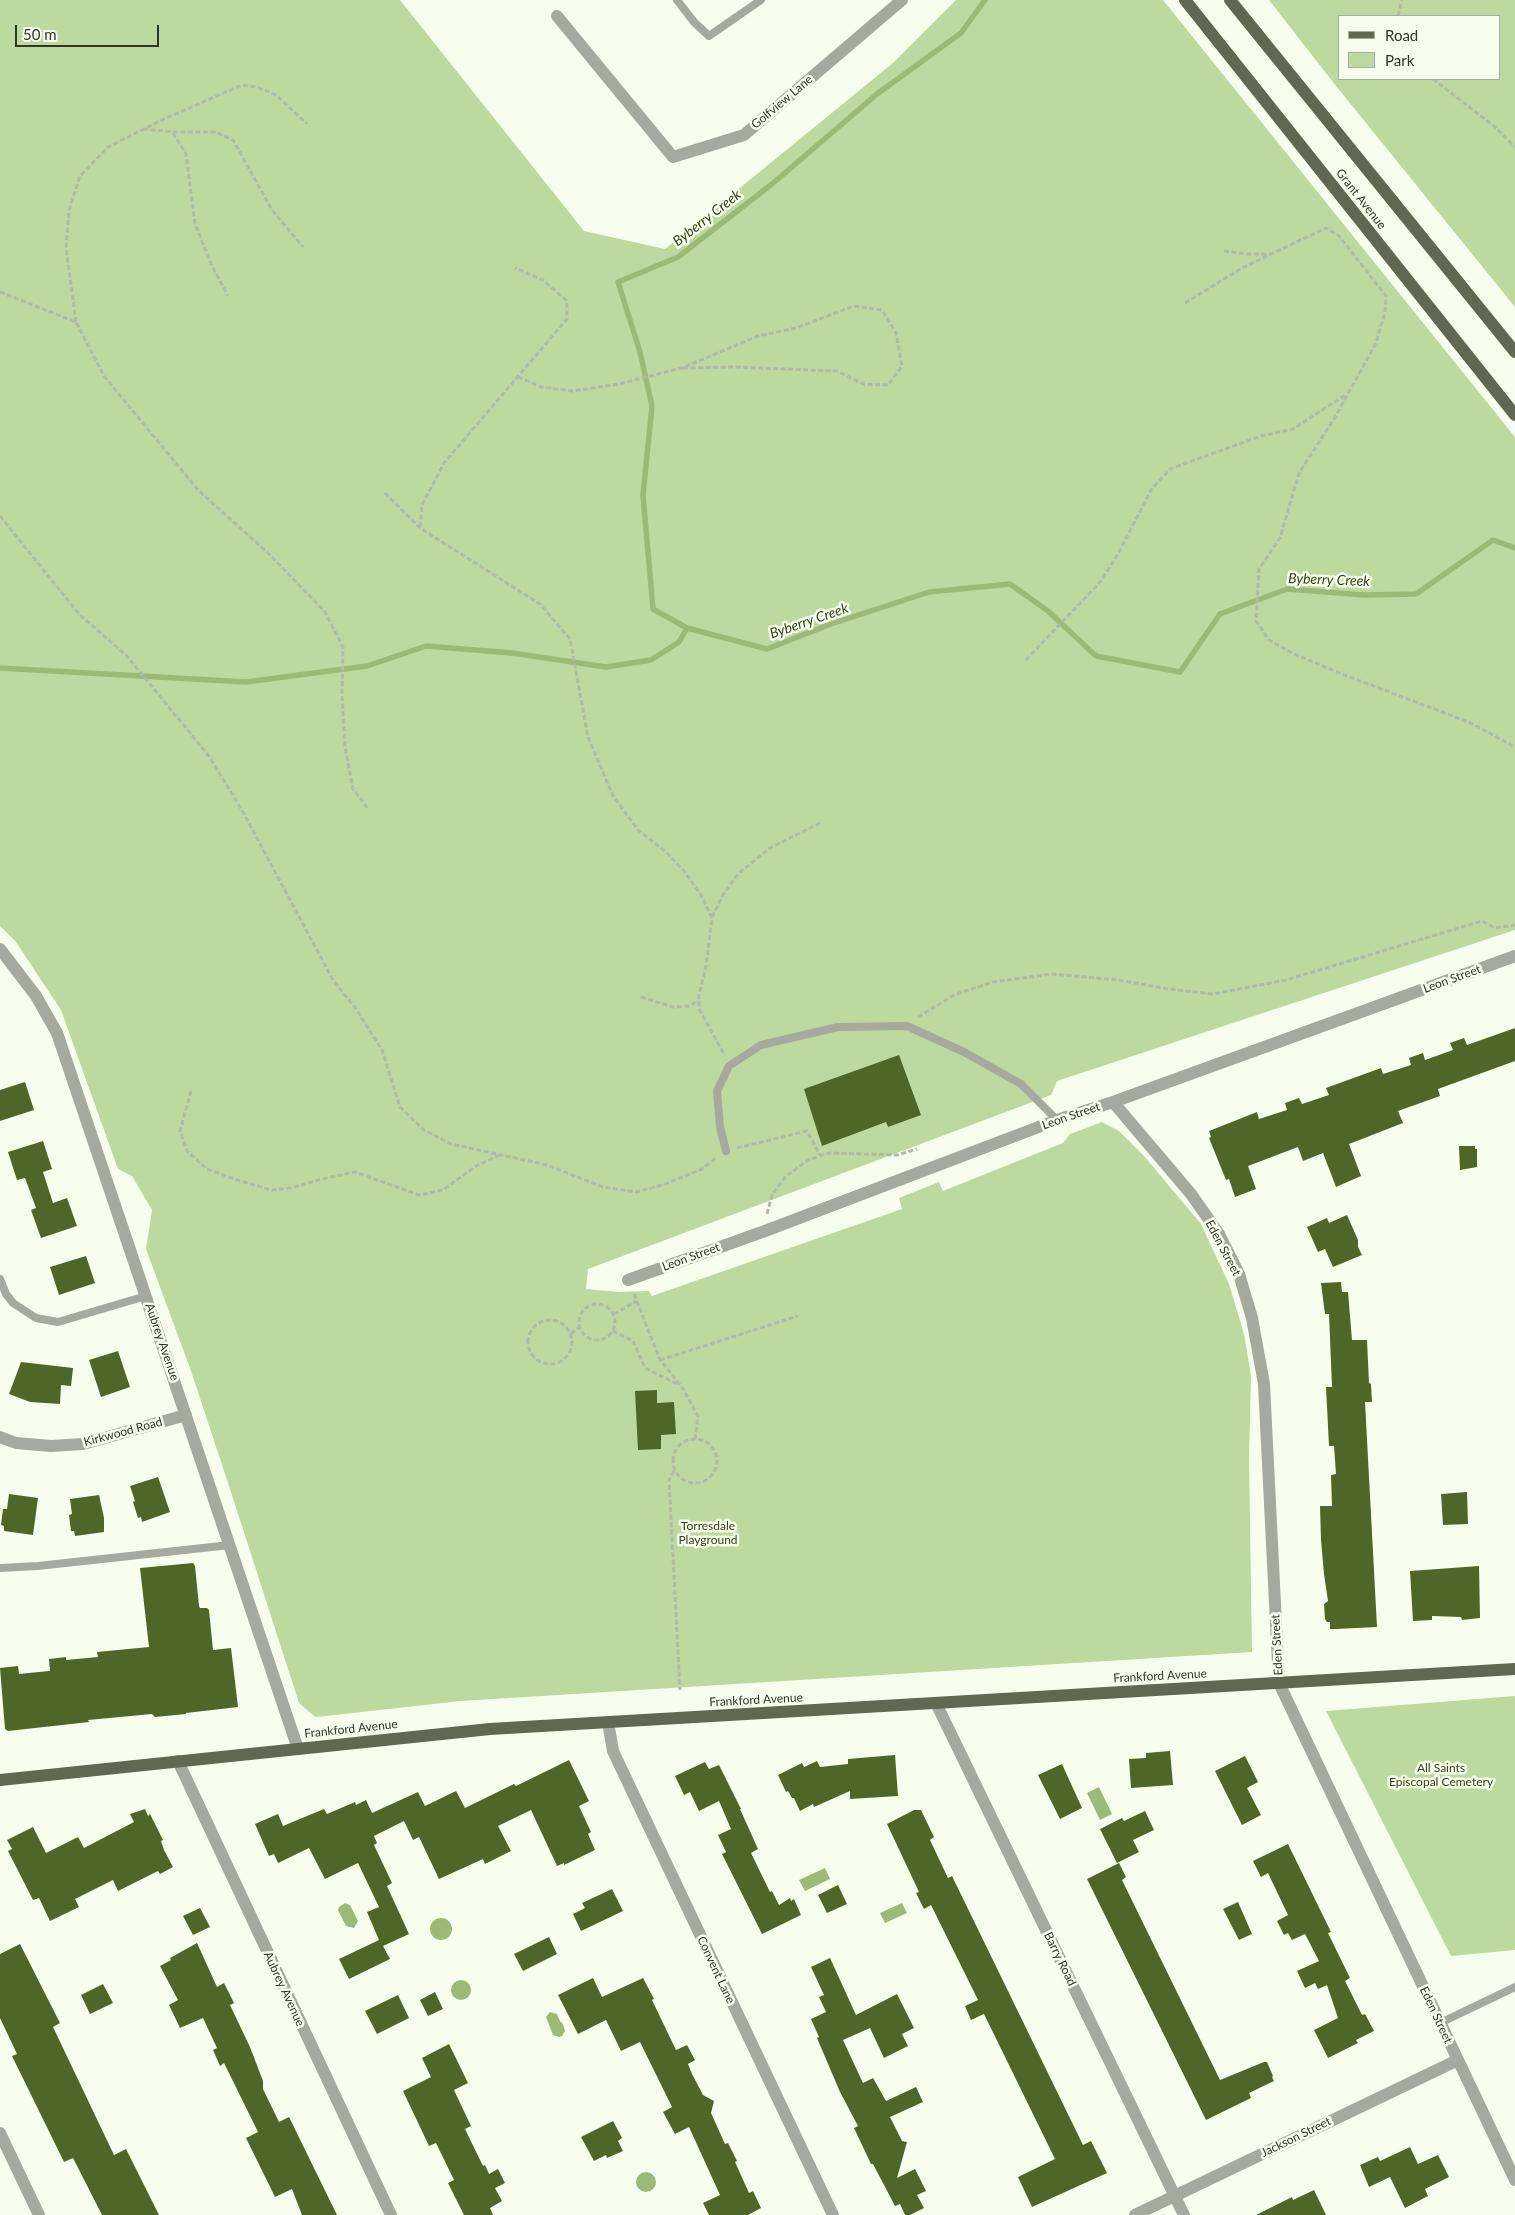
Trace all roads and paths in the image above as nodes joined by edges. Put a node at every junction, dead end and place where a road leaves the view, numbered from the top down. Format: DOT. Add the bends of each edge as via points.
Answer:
graph roads {
  1 [pos="677,0"];
  2 [pos="761,0"];
  3 [pos="902,0"];
  4 [pos="1185,0"];
  5 [pos="1230,0"];
  6 [pos="1402,0"];
  7 [pos="1398,15"];
  8 [pos="557,16"];
  9 [pos="1434,80"];
  10 [pos="307,124"];
  11 [pos="142,129"];
  12 [pos="173,132"];
  13 [pos="1515,147"];
  14 [pos="303,247"];
  15 [pos="1224,252"];
  16 [pos="1273,254"];
  17 [pos="515,268"];
  18 [pos="0,292"];
  19 [pos="228,296"];
  20 [pos="1185,303"];
  21 [pos="76,322"];
  22 [pos="1515,352"];
  23 [pos="681,369"];
  24 [pos="518,377"];
  25 [pos="1350,392"];
  26 [pos="1515,415"];
  27 [pos="385,493"];
  28 [pos="0,516"];
  29 [pos="420,528"];
  30 [pos="1026,660"];
  31 [pos="1515,748"];
  32 [pos="369,810"];
  33 [pos="820,823"];
  34 [pos="712,918"];
  35 [pos="1515,924"];
  36 [pos="0,949"];
  37 [pos="1515,956"];
  38 [pos="641,997"];
  39 [pos="699,999"];
  40 [pos="907,1026"];
  41 [pos="729,1066"];
  42 [pos="191,1091"];
  43 [pos="1114,1102"];
  44 [pos="1057,1120"];
  45 [pos="917,1148"];
  46 [pos="726,1151"];
  47 [pos="500,1155"];
  48 [pos="820,1156"];
  49 [pos="765,1231"];
  50 [pos="0,1279"];
  51 [pos="628,1280"];
  52 [pos="146,1296"];
  53 [pos="637,1301"];
  54 [pos="614,1314"];
  55 [pos="798,1316"];
  56 [pos="579,1327"];
  57 [pos="614,1331"];
  58 [pos="571,1334"];
  59 [pos="660,1360"];
  60 [pos="682,1386"];
  61 [pos="186,1415"];
  62 [pos="0,1437"];
  63 [pos="695,1439"];
  64 [pos="674,1470"];
  65 [pos="230,1545"];
  66 [pos="0,1568"];
  67 [pos="1515,1669"];
  68 [pos="1279,1683"];
  69 [pos="680,1690"];
  70 [pos="936,1703"];
  71 [pos="608,1722"];
  72 [pos="298,1749"];
  73 [pos="178,1761"];
  74 [pos="0,1780"];
  75 [pos="1515,1987"];
  76 [pos="1440,2023"];
  77 [pos="1458,2060"];
  78 [pos="0,2133"];
  79 [pos="1515,2180"];
  80 [pos="1175,2196"];
  81 [pos="39,2215"];
  82 [pos="392,2215"];
  83 [pos="833,2215"];
  84 [pos="1135,2215"];
  85 [pos="1184,2215"];
  1 -- 2 [label="lane" via="710,36"];
  3 -- 8 [label="street, Golfview Lane" via="744,135 673,157"];
  4 -- 26 [label="main road, Grant Avenue"];
  5 -- 22 [label="main road, Grant Avenue"];
  6 -- 7 [label="path"];
  9 -- 13 [label="path" via="1496,127"];
  10 -- 11 [label="path" via="276,95 258,87 242,85"];
  11 -- 12 [label="path"];
  11 -- 21 [label="path" via="108,147 80,176 77,184 69,210 66,247"];
  12 -- 14 [label="path" via="215,132 233,140 272,210"];
  12 -- 19 [label="path" via="186,154 195,224"];
  15 -- 16 [label="path"];
  16 -- 20 [label="path" via="1242,268"];
  16 -- 25 [label="path" via="1326,228 1339,236 1386,296 1385,313 1375,346"];
  17 -- 24 [label="path" via="543,280 567,301 567,320"];
  18 -- 21 [label="path"];
  21 -- 32 [label="path" via="104,376 192,483 269,554 325,612 343,647 342,694 353,789"];
  23 -- 23 [label="path" via="758,336 796,328 854,306 882,310 896,333 902,366 888,385 863,384 828,370 734,366"];
  23 -- 24 [label="path" via="573,391 540,387"];
  24 -- 29 [label="path" via="444,463 422,505"];
  25 -- 30 [label="path" via="1293,430 1261,436 1170,469 1151,490 1101,581"];
  25 -- 31 [label="path" via="1299,473 1280,538 1259,569 1256,621 1269,640 1294,654 1470,723"];
  27 -- 29 [label="path"];
  28 -- 47 [label="path" via="79,614 126,655 209,756 243,812 333,980 382,1050 400,1107 424,1130 451,1144"];
  29 -- 34 [label="path" via="540,604 570,639 588,737 613,796 638,830 684,870 701,894"];
  33 -- 34 [label="path" via="770,848 738,874 723,894"];
  34 -- 39 [label="path"];
  35 -- 40 [label="path" via="1495,928 1482,921 1286,980 1213,994 1052,974 993,982 956,994"];
  36 -- 52 [label="street, Aubrey Avenue" via="36,996 57,1033"];
  37 -- 43 [label="street, Leon Street"];
  38 -- 39 [label="path" via="673,1007 690,1006"];
  39 -- 41 [label="path" via="699,1009"];
  40 -- 41 [label="lane" via="838,1027 761,1045"];
  40 -- 44 [label="lane" via="964,1052 1021,1084"];
  41 -- 46 [label="lane" via="716,1091"];
  42 -- 47 [label="path" via="180,1131 187,1151 208,1169 272,1190 355,1172 419,1195 443,1190 476,1166"];
  43 -- 44 [label="street, Leon Street"];
  43 -- 68 [label="street, Eden Street" via="1192,1194 1219,1234 1239,1274 1252,1318 1264,1384"];
  44 -- 49 [label="street, Leon Street"];
  45 -- 48 [label="path" via="897,1155 829,1152"];
  46 -- 47 [label="path" via="702,1169 663,1186 636,1192 603,1187 547,1165"];
  46 -- 48 [label="path" via="807,1131"];
  48 -- 49 [label="path" via="808,1160 785,1177 772,1195"];
  49 -- 51 [label="street, Leon Street"];
  50 -- 52 [label="lane" via="13,1303 36,1318 58,1322"];
  51 -- 53 [label="path"];
  52 -- 61 [label="street, Aubrey Avenue"];
  53 -- 54 [label="path"];
  53 -- 59 [label="path"];
  54 -- 56 [label="path" via="601,1304 589,1305 580,1314"];
  54 -- 57 [label="path"];
  55 -- 59 [label="path"];
  56 -- 57 [label="path" via="593,1340 605,1338"];
  56 -- 58 [label="path"];
  57 -- 60 [label="path" via="632,1341 646,1368"];
  58 -- 58 [label="path" via="562,1323 540,1322 530,1332 530,1353 541,1362 556,1363 571,1349"];
  59 -- 60 [label="path"];
  60 -- 63 [label="path" via="698,1416"];
  61 -- 62 [label="street, Kirkwood Road" via="83,1444 51,1446 16,1443"];
  61 -- 65 [label="street, Aubrey Avenue"];
  63 -- 64 [label="path" via="676,1449"];
  63 -- 64 [label="path" via="713,1448 717,1462 712,1476 700,1483 692,1483"];
  64 -- 69 [label="path" via="669,1480"];
  65 -- 66 [label="lane"];
  65 -- 72 [label="street, Aubrey Avenue"];
  67 -- 68 [label="main road, Frankford Avenue"];
  68 -- 70 [label="main road, Frankford Avenue"];
  68 -- 76 [label="street, Eden Street"];
  70 -- 71 [label="main road, Frankford Avenue"];
  70 -- 80 [label="street, Barry Road"];
  71 -- 72 [label="main road, Frankford Avenue" via="445,1733"];
  71 -- 83 [label="street, Convent Lane" via="612,1751"];
  72 -- 73 [label="main road, Frankford Avenue"];
  73 -- 74 [label="main road, Frankford Avenue"];
  73 -- 82 [label="street, Aubrey Avenue"];
  75 -- 76 [label="lane"];
  76 -- 77 [label="street, Eden Street"];
  77 -- 79 [label="street, Eden Street"];
  77 -- 80 [label="street, Jackson Street"];
  78 -- 81 [label="street"];
  80 -- 84 [label="street, Jackson Street"];
  80 -- 85 [label="street, Barry Road"];
}
